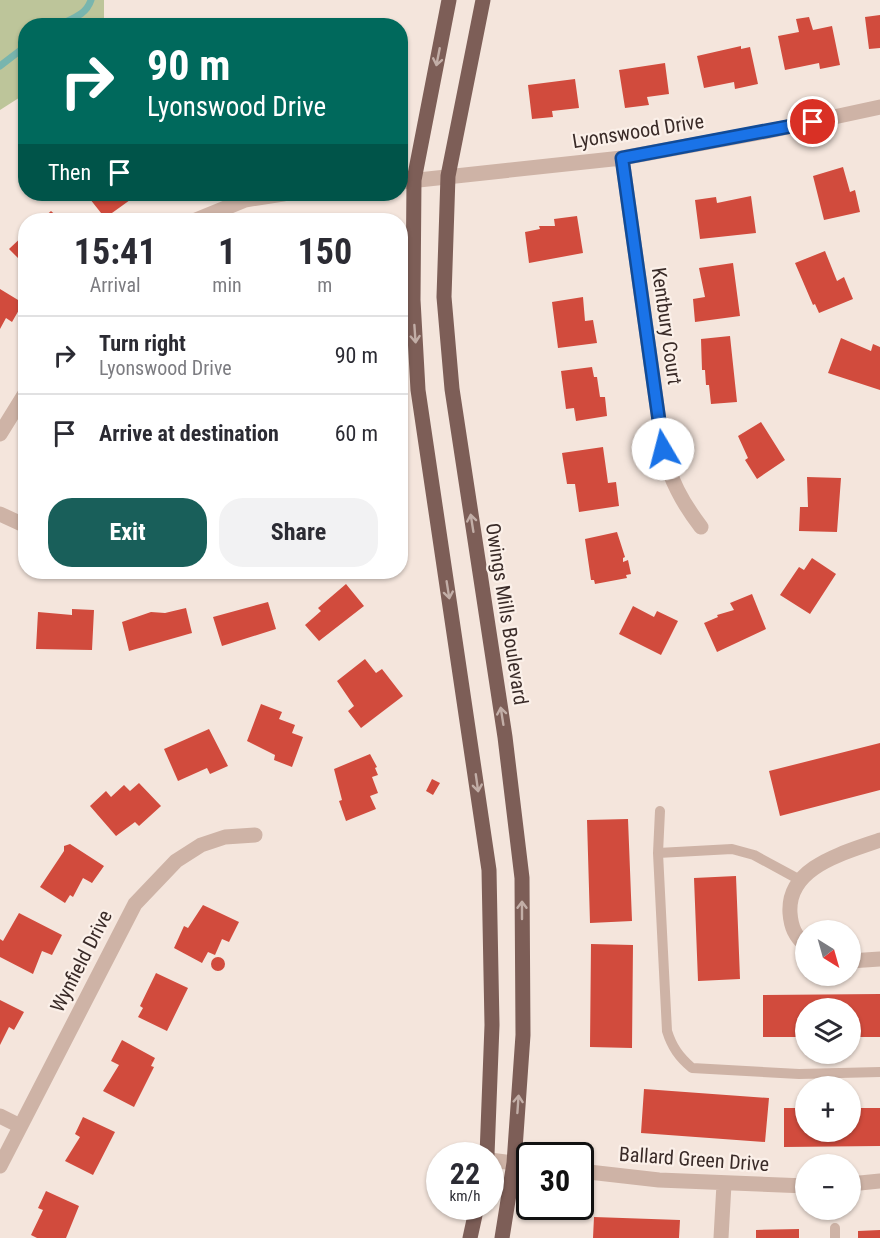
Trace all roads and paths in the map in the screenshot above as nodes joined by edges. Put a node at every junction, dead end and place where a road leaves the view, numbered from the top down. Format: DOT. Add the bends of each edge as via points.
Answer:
graph roads {
  1 [pos="449,0"];
  2 [pos="483,0"];
  3 [pos="880,107"];
  4 [pos="622,158"];
  5 [pos="448,176"];
  6 [pos="408,177"];
  7 [pos="408,181"];
  8 [pos="245,201"];
  9 [pos="408,201"];
  10 [pos="214,213"];
  11 [pos="18,405"];
  12 [pos="0,434"];
  13 [pos="0,514"];
  14 [pos="18,522"];
  15 [pos="701,527"];
  16 [pos="660,811"];
  17 [pos="255,836"];
  18 [pos="880,840"];
  19 [pos="658,853"];
  20 [pos="800,880"];
  21 [pos="795,933"];
  22 [pos="880,959"];
  23 [pos="861,960"];
  24 [pos="880,1072"];
  25 [pos="0,1116"];
  26 [pos="20,1126"];
  27 [pos="488,1142"];
  28 [pos="522,1142"];
  29 [pos="0,1166"];
  30 [pos="594,1172"];
  31 [pos="880,1181"];
  32 [pos="861,1183"];
  33 [pos="724,1184"];
  34 [pos="516,1186"];
  35 [pos="795,1186"];
  36 [pos="474,1220"];
  37 [pos="470,1238"];
  38 [pos="502,1238"];
  39 [pos="721,1238"];
  1 -- 6 [label="main road, one-way"];
  2 -- 5 [label="main road, Owings Mills Boulevard"];
  3 -- 4 [label="street, Lyonswood Drive"];
  4 -- 5 [label="street, Lyonswood Drive"];
  4 -- 15 [label="street, Kentbury Court" via="663,449 669,476 683,504"];
  5 -- 7 [label="street, Lyonswood Drive"];
  28 -- 5 [label="main road, Owings Mills Boulevard, one-way" via="522,878 505,737 452,389 444,297"];
  8 -- 10 [label="street"];
  9 -- 27 [label="main road, one-way" via="418,390 489,870 492,1025"];
  11 -- 12 [label="street"];
  13 -- 14 [label="street"];
  16 -- 19 [label="lane"];
  17 -- 26 [label="street, Wynfield Drive" via="225,837 201,846 176,861 135,904"];
  18 -- 20 [label="street" via="820,864"];
  19 -- 20 [label="lane" via="732,849 754,855"];
  19 -- 24 [label="lane" via="667,1031 681,1058 692,1068 799,1074"];
  20 -- 21 [label="street" via="790,908"];
  22 -- 23 [label="street"];
  25 -- 26 [label="street"];
  26 -- 29 [label="street, Wynfield Drive"];
  30 -- 33 [label="street, Ballard Green Drive"];
  31 -- 32 [label="street"];
  33 -- 35 [label="street, Ballard Green Drive"];
  33 -- 39 [label="street"];
  34 -- 38 [label="main road, Owings Mills Boulevard"];
  36 -- 37 [label="main road"];
}
